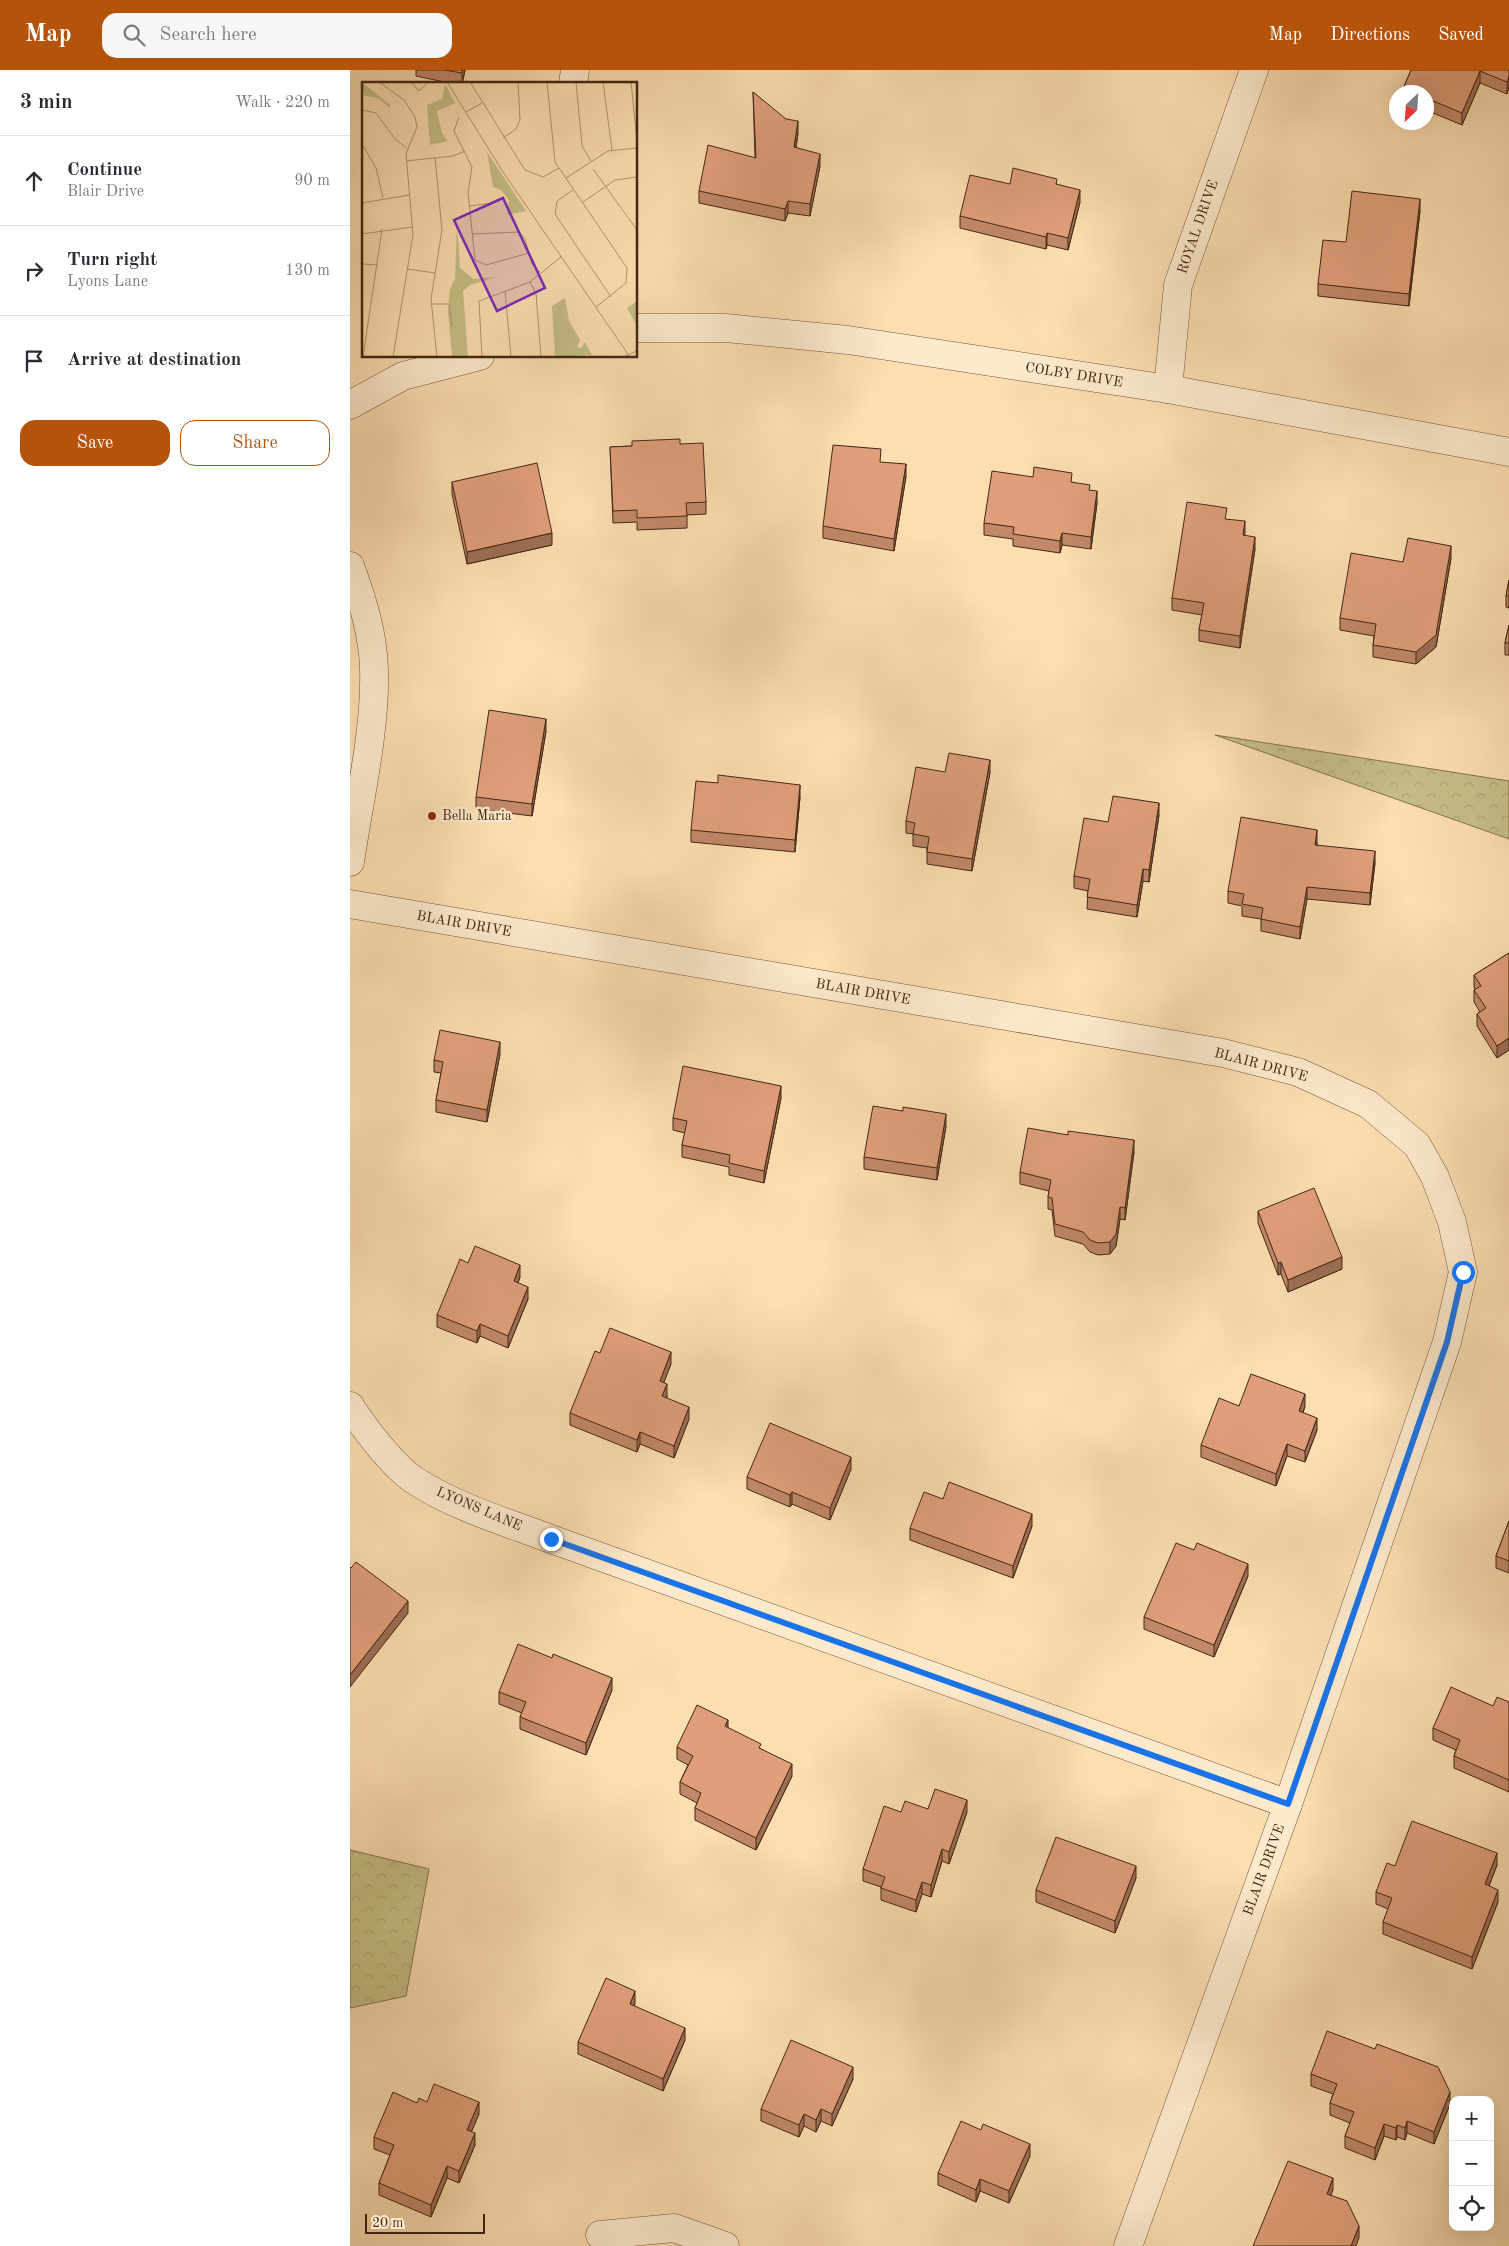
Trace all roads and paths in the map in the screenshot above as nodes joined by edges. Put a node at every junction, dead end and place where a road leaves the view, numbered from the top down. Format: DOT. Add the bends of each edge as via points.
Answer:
graph roads {
  1 [pos="1254,70"];
  2 [pos="638,328"];
  3 [pos="472,358"];
  4 [pos="1168,389"];
  5 [pos="350,406"];
  6 [pos="1509,452"];
  7 [pos="350,566"];
  8 [pos="350,862"];
  9 [pos="350,904"];
  10 [pos="350,1406"];
  11 [pos="1288,1804"];
  12 [pos="600,2235"];
  13 [pos="725,2246"];
  14 [pos="1128,2246"];
  1 -- 4 [label="street, ROYAL DRIVE" via="1178,285"];
  2 -- 4 [label="street, COLBY DRIVE" via="726,328 848,340"];
  3 -- 5 [label="street" via="403,376"];
  4 -- 6 [label="street, COLBY DRIVE"];
  7 -- 8 [label="street" via="365,610 374,668 373,704"];
  9 -- 11 [label="street, BLAIR DRIVE" via="1222,1053 1298,1072 1368,1104 1417,1145 1436,1178 1452,1222 1463,1272 1447,1342"];
  10 -- 11 [label="street, LYONS LANE" via="382,1448 414,1480 462,1504 551,1539"];
  11 -- 14 [label="street, BLAIR DRIVE"];
  12 -- 13 [label="street" via="674,2228"];
}
